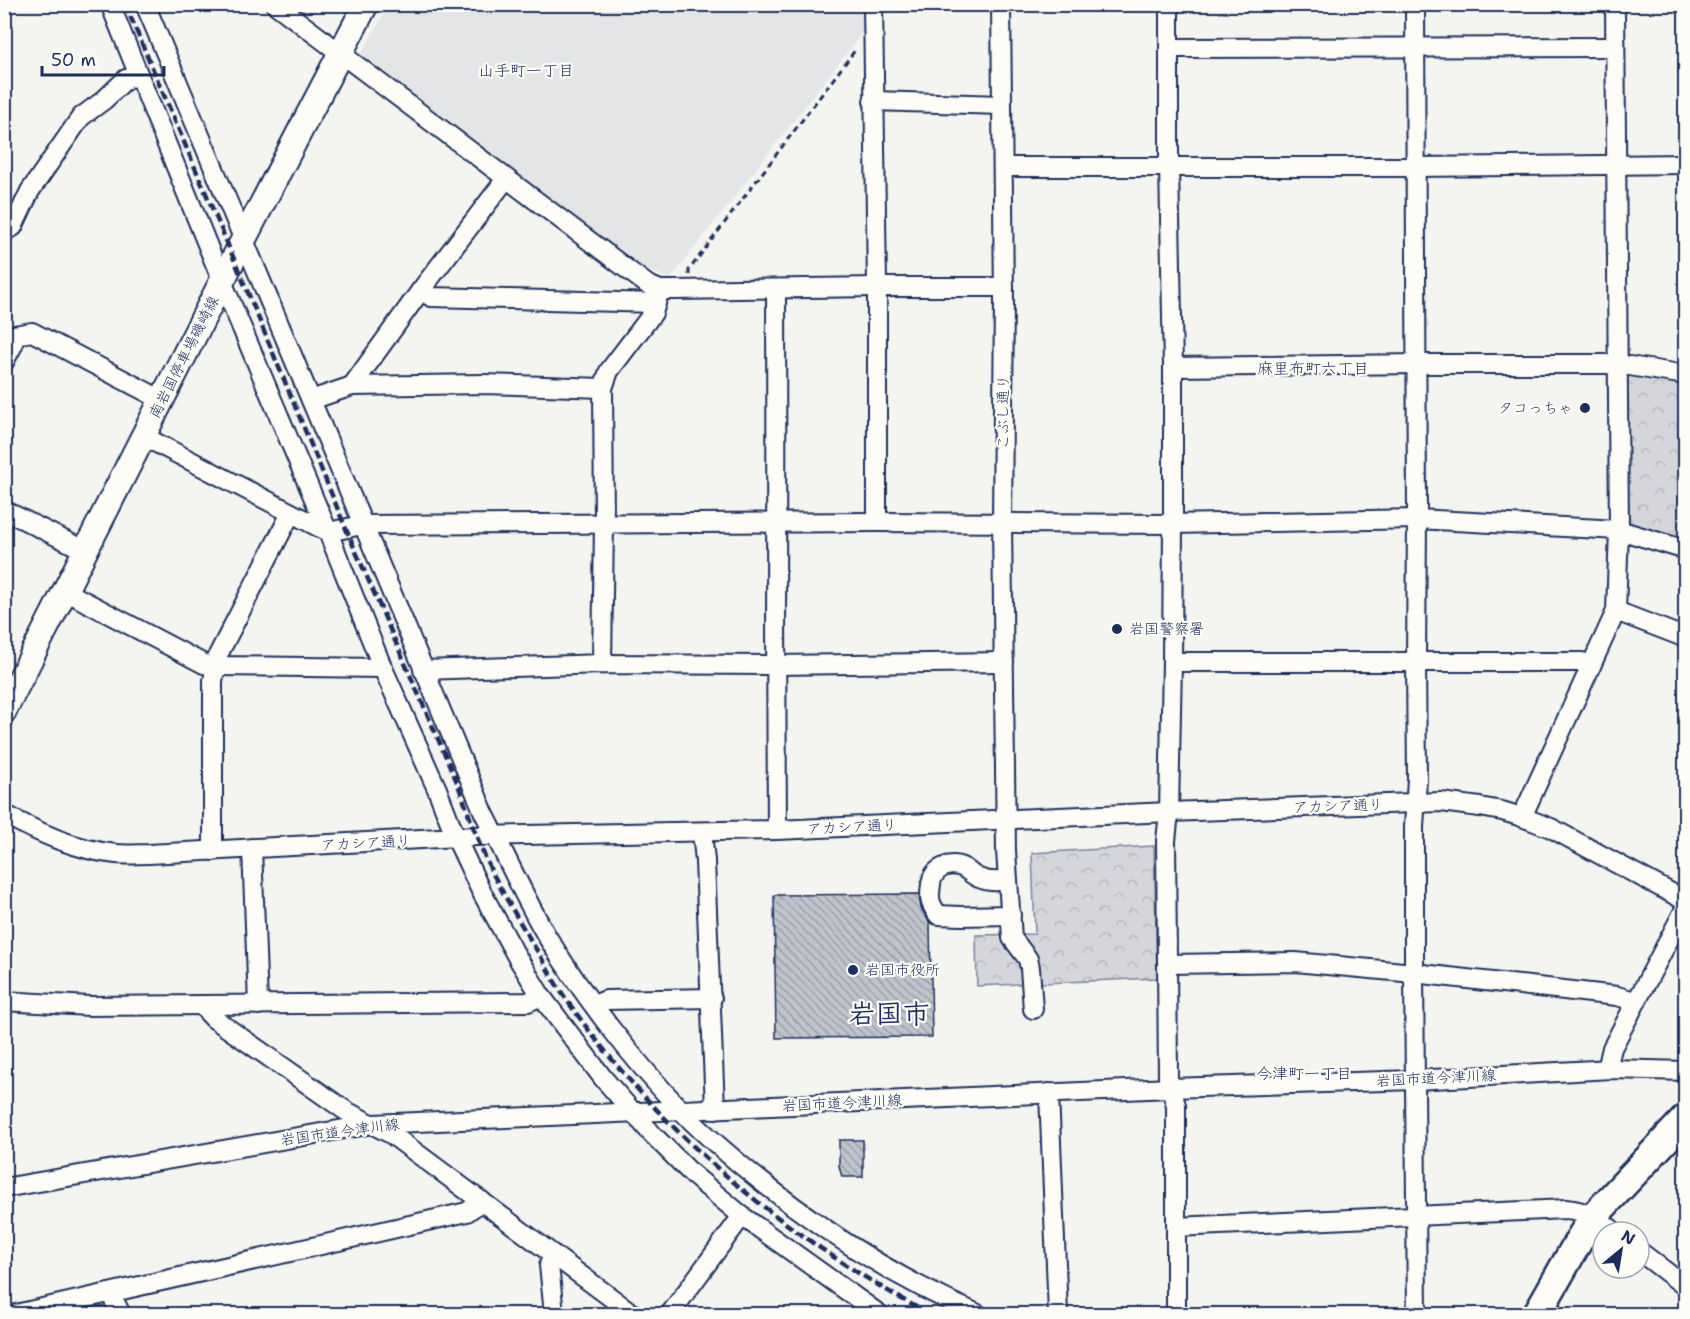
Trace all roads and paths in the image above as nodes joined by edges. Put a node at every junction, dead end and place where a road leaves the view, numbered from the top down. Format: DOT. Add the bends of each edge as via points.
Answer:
graph roads {
  1 [pos="110,4"];
  2 [pos="145,4"];
  3 [pos="275,4"];
  4 [pos="366,4"];
  5 [pos="873,4"];
  6 [pos="1001,4"];
  7 [pos="1169,4"];
  8 [pos="1415,4"];
  9 [pos="1615,4"];
  10 [pos="873,26"];
  11 [pos="1415,46"];
  12 [pos="1616,47"];
  13 [pos="1170,48"];
  14 [pos="341,54"];
  15 [pos="139,76"];
  16 [pos="873,101"];
  17 [pos="1002,105"];
  18 [pos="1686,164"];
  19 [pos="1616,165"];
  20 [pos="1169,166"];
  21 [pos="1003,167"];
  22 [pos="1416,167"];
  23 [pos="506,179"];
  24 [pos="4,231"];
  25 [pos="243,242"];
  26 [pos="222,281"];
  27 [pos="877,287"];
  28 [pos="1004,288"];
  29 [pos="421,290"];
  30 [pos="689,290"];
  31 [pos="776,290"];
  32 [pos="658,296"];
  33 [pos="9,334"];
  34 [pos="4,362"];
  35 [pos="1417,364"];
  36 [pos="1617,364"];
  37 [pos="1173,367"];
  38 [pos="1686,375"];
  39 [pos="352,386"];
  40 [pos="603,388"];
  41 [pos="162,400"];
  42 [pos="311,400"];
  43 [pos="144,436"];
  44 [pos="4,510"];
  45 [pos="291,513"];
  46 [pos="1417,519"];
  47 [pos="877,522"];
  48 [pos="1002,522"];
  49 [pos="777,523"];
  50 [pos="604,524"];
  51 [pos="1173,524"];
  52 [pos="362,525"];
  53 [pos="1619,530"];
  54 [pos="328,532"];
  55 [pos="1686,550"];
  56 [pos="86,551"];
  57 [pos="65,591"];
  58 [pos="1616,611"];
  59 [pos="1686,638"];
  60 [pos="1416,661"];
  61 [pos="1004,662"];
  62 [pos="1172,662"];
  63 [pos="602,664"];
  64 [pos="775,665"];
  65 [pos="216,666"];
  66 [pos="1591,666"];
  67 [pos="383,668"];
  68 [pos="423,670"];
  69 [pos="4,711"];
  70 [pos="1415,803"];
  71 [pos="1169,812"];
  72 [pos="4,814"];
  73 [pos="1522,817"];
  74 [pos="1006,820"];
  75 [pos="777,830"];
  76 [pos="702,832"];
  77 [pos="495,836"];
  78 [pos="456,838"];
  79 [pos="252,848"];
  80 [pos="213,851"];
  81 [pos="1008,880"];
  82 [pos="1686,901"];
  83 [pos="1686,907"];
  84 [pos="1012,919"];
  85 [pos="1168,964"];
  86 [pos="1414,973"];
  87 [pos="541,996"];
  88 [pos="712,998"];
  89 [pos="4,1001"];
  90 [pos="1635,1001"];
  91 [pos="201,1005"];
  92 [pos="258,1005"];
  93 [pos="594,1005"];
  94 [pos="1033,1009"];
  95 [pos="1611,1069"];
  96 [pos="1686,1071"];
  97 [pos="1414,1080"];
  98 [pos="1170,1088"];
  99 [pos="1049,1094"];
  100 [pos="716,1109"];
  101 [pos="681,1110"];
  102 [pos="631,1111"];
  103 [pos="1686,1118"];
  104 [pos="373,1124"];
  105 [pos="4,1188"];
  106 [pos="482,1201"];
  107 [pos="741,1216"];
  108 [pos="1416,1216"];
  109 [pos="1596,1220"];
  110 [pos="1607,1220"];
  111 [pos="1176,1227"];
  112 [pos="1591,1232"];
  113 [pos="553,1255"];
  114 [pos="1651,1260"];
  115 [pos="1686,1287"];
  116 [pos="110,1293"];
  117 [pos="16,1314"];
  118 [pos="121,1314"];
  119 [pos="554,1314"];
  120 [pos="633,1314"];
  121 [pos="670,1314"];
  122 [pos="879,1314"];
  123 [pos="978,1314"];
  124 [pos="1058,1314"];
  125 [pos="1176,1314"];
  126 [pos="1417,1314"];
  127 [pos="1537,1314"];
  1 -- 15 [label="street"];
  2 -- 25 [label="street"];
  3 -- 14 [label="street"];
  4 -- 14 [label="main road, 南岩国停車場磯崎線"];
  5 -- 10 [label="street"];
  6 -- 17 [label="street, こぶし通り"];
  7 -- 13 [label="street"];
  8 -- 11 [label="street"];
  9 -- 12 [label="street"];
  10 -- 16 [label="street"];
  10 -- 30 [label="path" via="689,270"];
  11 -- 12 [label="street"];
  11 -- 13 [label="street"];
  11 -- 22 [label="street"];
  12 -- 19 [label="street"];
  13 -- 20 [label="street"];
  14 -- 23 [label="street"];
  14 -- 25 [label="main road, 南岩国停車場磯崎線"];
  15 -- 24 [label="street" via="126,79 81,117 30,191 13,227"];
  15 -- 26 [label="street"];
  16 -- 17 [label="street"];
  16 -- 27 [label="street"];
  17 -- 21 [label="street, こぶし通り"];
  18 -- 19 [label="street"];
  19 -- 22 [label="street"];
  19 -- 36 [label="street"];
  20 -- 21 [label="street"];
  20 -- 22 [label="street"];
  20 -- 37 [label="street"];
  21 -- 28 [label="street, こぶし通り"];
  22 -- 35 [label="street"];
  23 -- 29 [label="street"];
  23 -- 32 [label="street"];
  25 -- 26 [label="main road, 南岩国停車場磯崎線"];
  25 -- 42 [label="street"];
  26 -- 41 [label="main road, 南岩国停車場磯崎線"];
  26 -- 54 [label="street"];
  27 -- 28 [label="street"];
  27 -- 31 [label="street"];
  27 -- 47 [label="street"];
  28 -- 48 [label="street, こぶし通り"];
  29 -- 32 [label="street" via="431,297"];
  29 -- 39 [label="street"];
  30 -- 31 [label="street"];
  30 -- 32 [label="street"];
  31 -- 49 [label="street"];
  32 -- 40 [label="street" via="653,313 609,371"];
  33 -- 34 [label="street" via="13,345"];
  33 -- 41 [label="street" via="32,332"];
  35 -- 36 [label="street"];
  35 -- 37 [label="street"];
  35 -- 46 [label="street"];
  36 -- 38 [label="street"];
  36 -- 53 [label="street"];
  37 -- 51 [label="street"];
  39 -- 40 [label="street" via="484,384"];
  39 -- 42 [label="street"];
  40 -- 50 [label="street"];
  41 -- 43 [label="main road, 南岩国停車場磯崎線"];
  42 -- 52 [label="street"];
  43 -- 45 [label="street"];
  43 -- 56 [label="main road, 南岩国停車場磯崎線"];
  44 -- 56 [label="street"];
  45 -- 54 [label="street"];
  45 -- 65 [label="street" via="218,655"];
  46 -- 51 [label="street"];
  46 -- 53 [label="street"];
  46 -- 60 [label="street"];
  47 -- 48 [label="street"];
  47 -- 49 [label="street"];
  48 -- 51 [label="street"];
  48 -- 61 [label="street, こぶし通り"];
  49 -- 50 [label="street"];
  49 -- 64 [label="street"];
  50 -- 52 [label="street"];
  50 -- 63 [label="street"];
  51 -- 62 [label="street"];
  52 -- 54 [label="street"];
  52 -- 68 [label="street"];
  53 -- 55 [label="street"];
  53 -- 58 [label="street"];
  54 -- 67 [label="street"];
  56 -- 57 [label="main road, 南岩国停車場磯崎線"];
  57 -- 65 [label="street" via="204,664"];
  57 -- 69 [label="main road, 南岩国停車場磯崎線"];
  58 -- 59 [label="street"];
  58 -- 66 [label="street"];
  60 -- 62 [label="street"];
  60 -- 66 [label="street" via="1582,662"];
  60 -- 70 [label="street"];
  61 -- 64 [label="street"];
  61 -- 74 [label="street, こぶし通り"];
  62 -- 71 [label="street"];
  63 -- 64 [label="street"];
  63 -- 68 [label="street"];
  64 -- 75 [label="street"];
  65 -- 67 [label="street"];
  65 -- 80 [label="street"];
  66 -- 73 [label="street"];
  67 -- 78 [label="street"];
  68 -- 77 [label="street"];
  70 -- 71 [label="street, アカシア通り"];
  70 -- 73 [label="street, アカシア通り" via="1480,807"];
  70 -- 86 [label="street"];
  71 -- 74 [label="street, アカシア通り"];
  71 -- 85 [label="street"];
  72 -- 80 [label="street, アカシア通り" via="76,846 116,854"];
  73 -- 82 [label="street, アカシア通り" via="1551,828"];
  74 -- 75 [label="street, アカシア通り"];
  74 -- 81 [label="street, こぶし通り"];
  75 -- 76 [label="street, アカシア通り"];
  76 -- 77 [label="street, アカシア通り"];
  76 -- 88 [label="street"];
  77 -- 78 [label="street, アカシア通り"];
  77 -- 93 [label="street" via="548,937"];
  78 -- 79 [label="street, アカシア通り"];
  78 -- 87 [label="street" via="498,924"];
  79 -- 80 [label="street, アカシア通り"];
  79 -- 92 [label="street"];
  81 -- 84 [label="street, こぶし通り"];
  81 -- 84 [label="street" via="978,878 957,866 941,868 932,878 930,903 938,915"];
  83 -- 90 [label="street"];
  84 -- 94 [label="street, こぶし通り" via="1012,938 1028,959"];
  85 -- 86 [label="street" via="1294,962"];
  85 -- 98 [label="street"];
  86 -- 90 [label="street"];
  86 -- 97 [label="street"];
  87 -- 92 [label="street" via="528,1002"];
  87 -- 102 [label="street"];
  88 -- 93 [label="street" via="606,1000"];
  88 -- 100 [label="street"];
  89 -- 91 [label="street" via="89,1006"];
  90 -- 95 [label="street" via="1612,1048"];
  91 -- 92 [label="street"];
  91 -- 104 [label="street" via="213,1018 346,1111"];
  93 -- 101 [label="street"];
  95 -- 96 [label="street, 岩国市道今津川線"];
  95 -- 97 [label="street, 岩国市道今津川線"];
  97 -- 98 [label="street, 岩国市道今津川線"];
  97 -- 108 [label="street"];
  98 -- 99 [label="street, 岩国市道今津川線"];
  98 -- 111 [label="street" via="1176,1105"];
  99 -- 100 [label="street, 岩国市道今津川線"];
  99 -- 124 [label="street"];
  100 -- 101 [label="street, 岩国市道今津川線"];
  101 -- 102 [label="street, 岩国市道今津川線"];
  101 -- 123 [label="street" via="760,1181 823,1229 885,1268"];
  102 -- 104 [label="street, 岩国市道今津川線"];
  102 -- 107 [label="street" via="693,1175"];
  103 -- 110 [label="highway"];
  104 -- 105 [label="street, 岩国市道今津川線"];
  104 -- 106 [label="street"];
  106 -- 113 [label="street"];
  106 -- 116 [label="street" via="467,1212"];
  107 -- 121 [label="street"];
  107 -- 122 [label="street"];
  108 -- 109 [label="street" via="1566,1209"];
  108 -- 111 [label="street"];
  108 -- 126 [label="street"];
  111 -- 125 [label="street"];
  112 -- 127 [label="highway" via="1579,1240"];
  113 -- 119 [label="street" via="549,1265"];
  113 -- 120 [label="street"];
  114 -- 115 [label="street"];
  116 -- 117 [label="street"];
  116 -- 118 [label="street"];
}
